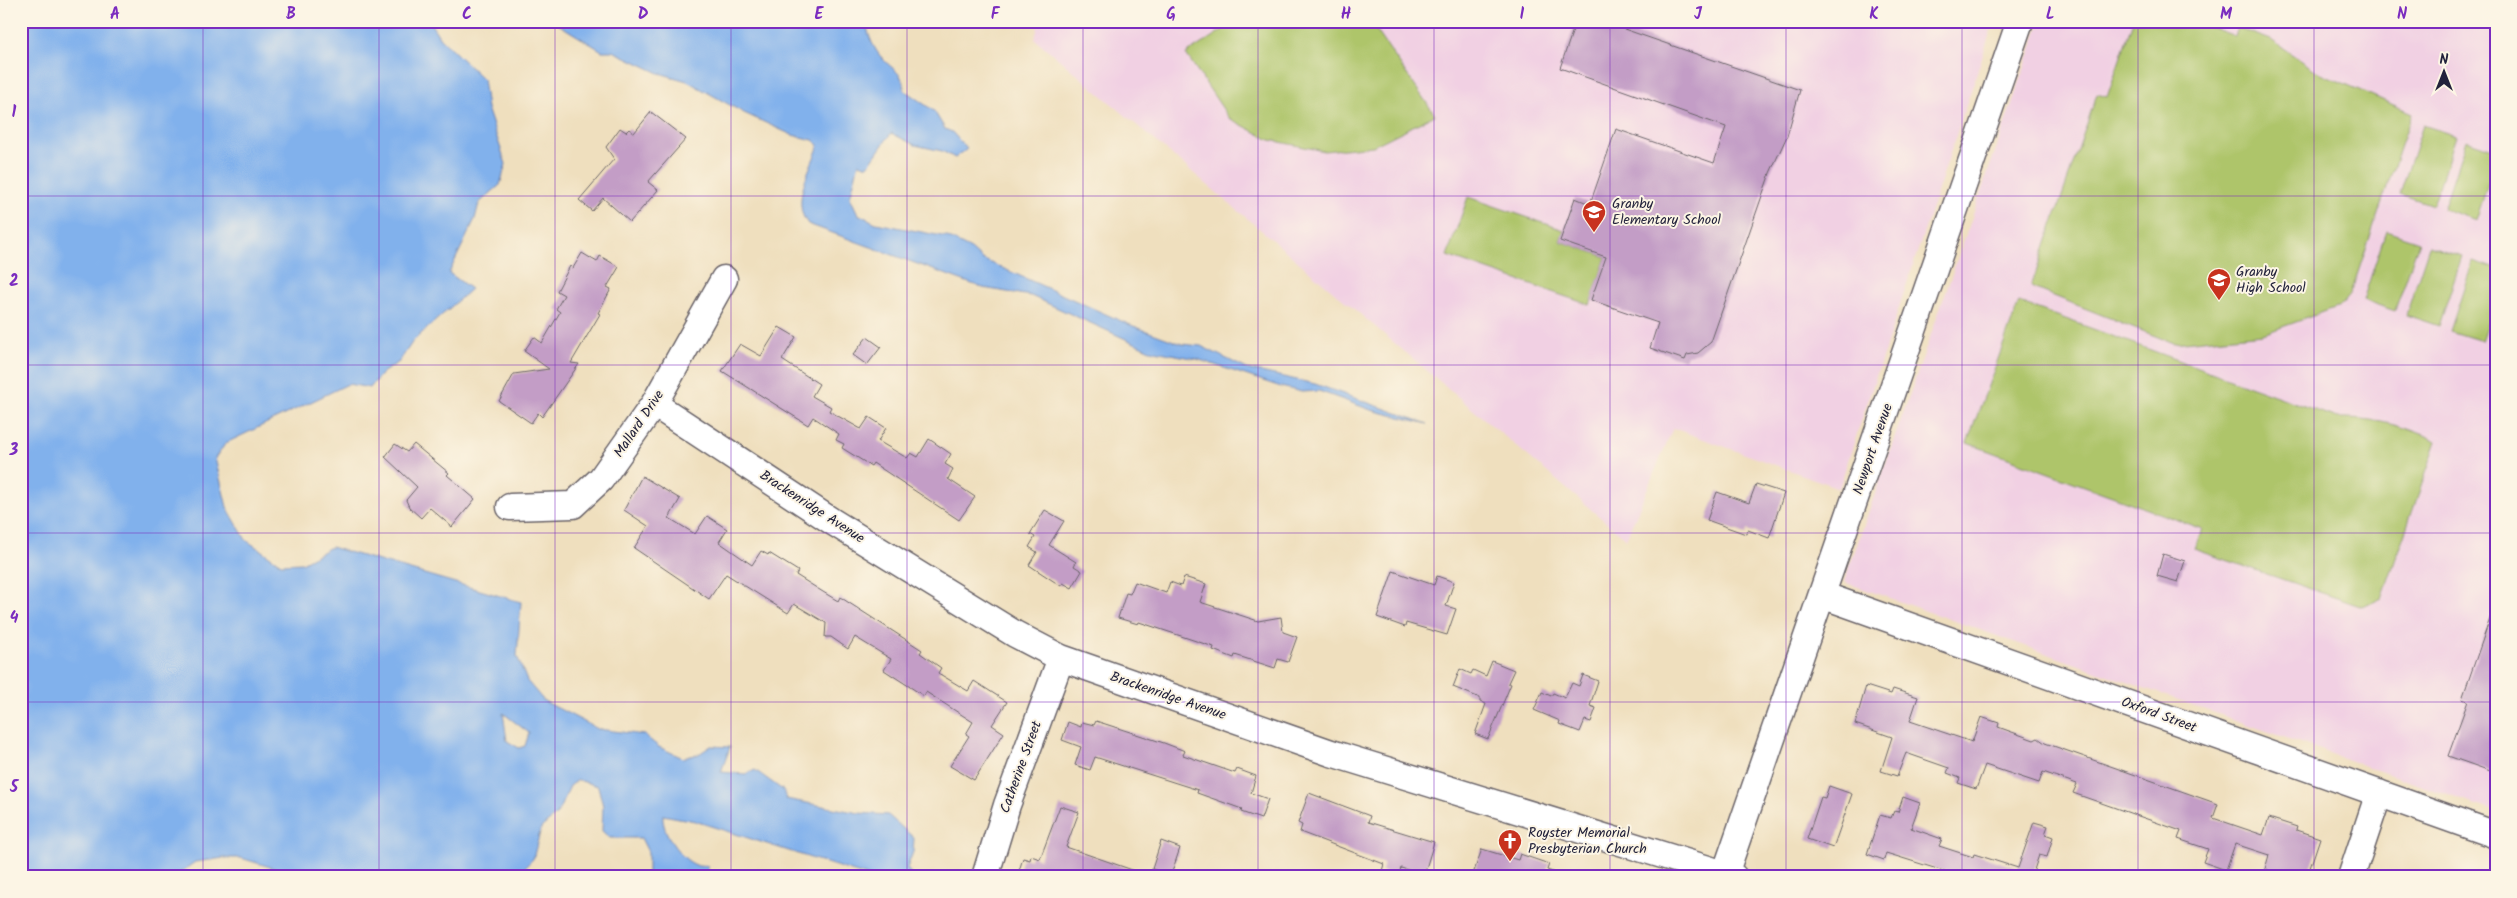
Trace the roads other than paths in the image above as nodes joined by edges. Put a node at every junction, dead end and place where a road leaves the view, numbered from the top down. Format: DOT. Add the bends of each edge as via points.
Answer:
graph roads {
  1 [pos="2020,21"];
  2 [pos="724,279"];
  3 [pos="654,404"];
  4 [pos="510,507"];
  5 [pos="1822,595"];
  6 [pos="1061,658"];
  7 [pos="2379,794"];
  8 [pos="2496,835"];
  9 [pos="1728,876"];
  10 [pos="985,877"];
  11 [pos="2350,877"];
  1 -- 5 [label="street, Newport Avenue"];
  2 -- 3 [label="street, Mallard Drive"];
  3 -- 4 [label="street, Mallard Drive" via="601,479 573,505"];
  3 -- 6 [label="street, Brackenridge Avenue" via="833,522 1015,634"];
  5 -- 7 [label="street, Oxford Street"];
  5 -- 9 [label="street, Newport Avenue"];
  6 -- 9 [label="street, Brackenridge Avenue" via="1331,753"];
  6 -- 10 [label="street, Catherine Street" via="1007,805"];
  7 -- 8 [label="street, Oxford Street"];
  7 -- 11 [label="street"];
}
